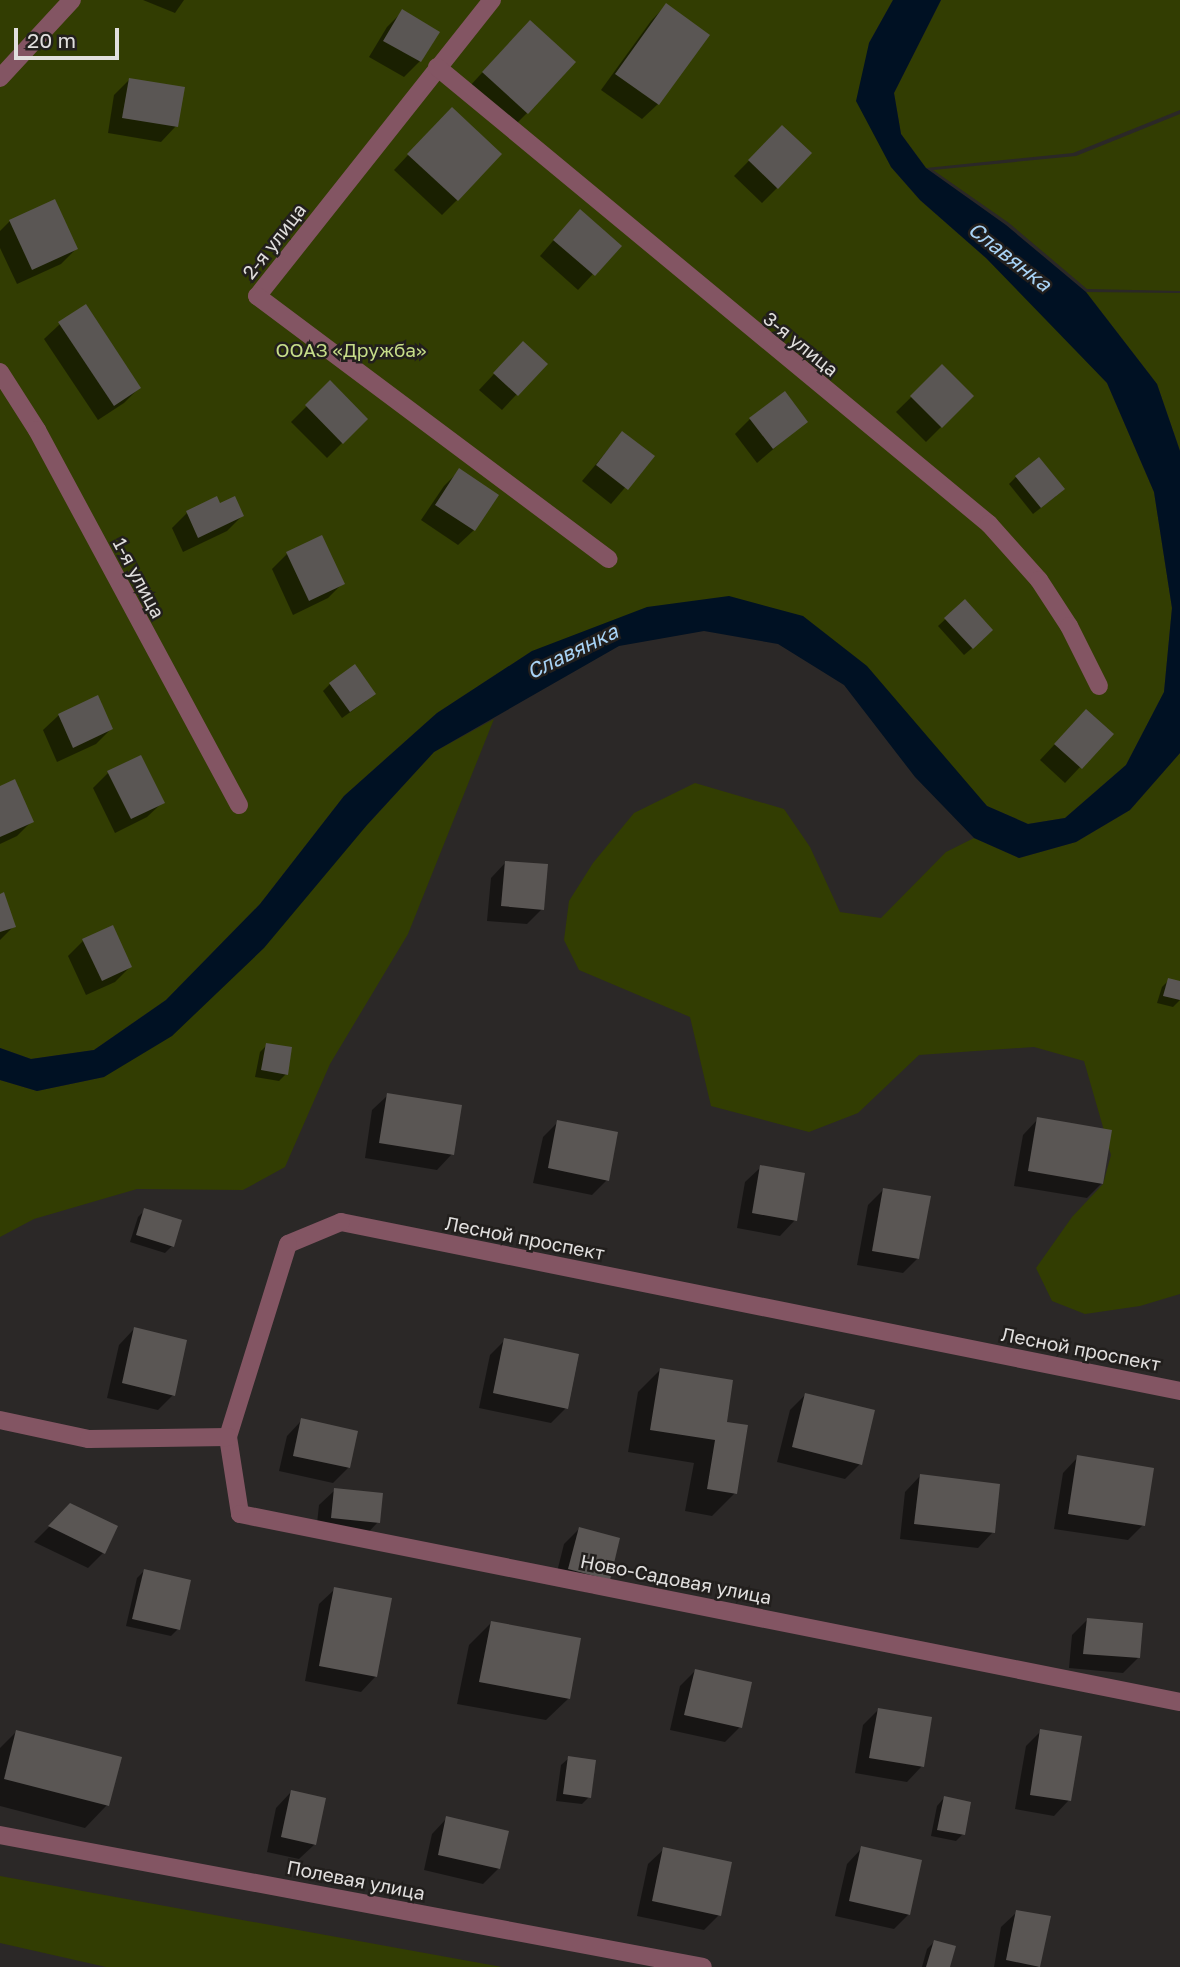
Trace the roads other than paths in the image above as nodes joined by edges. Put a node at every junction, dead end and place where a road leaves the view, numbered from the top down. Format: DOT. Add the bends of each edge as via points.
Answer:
graph roads {
  1 [pos="72,0"];
  2 [pos="492,0"];
  3 [pos="437,67"];
  4 [pos="0,78"];
  5 [pos="0,372"];
  6 [pos="608,559"];
  7 [pos="1099,686"];
  8 [pos="239,805"];
  9 [pos="1180,1391"];
  10 [pos="0,1420"];
  11 [pos="228,1437"];
  12 [pos="1180,1702"];
  13 [pos="0,1835"];
  14 [pos="703,1967"];
  1 -- 4 [label="street"];
  2 -- 3 [label="street, 2-я улица"];
  3 -- 6 [label="street, 2-я улица" via="257,296"];
  3 -- 7 [label="street, 3-я улица" via="989,524 1039,580"];
  5 -- 8 [label="street, 1-я улица" via="37,430"];
  9 -- 11 [label="street, Лесной проспект" via="341,1222 288,1244"];
  10 -- 11 [label="street" via="89,1439"];
  11 -- 12 [label="street, Ново-Садовая улица" via="240,1514"];
  13 -- 14 [label="street, Полевая улица"];
}
